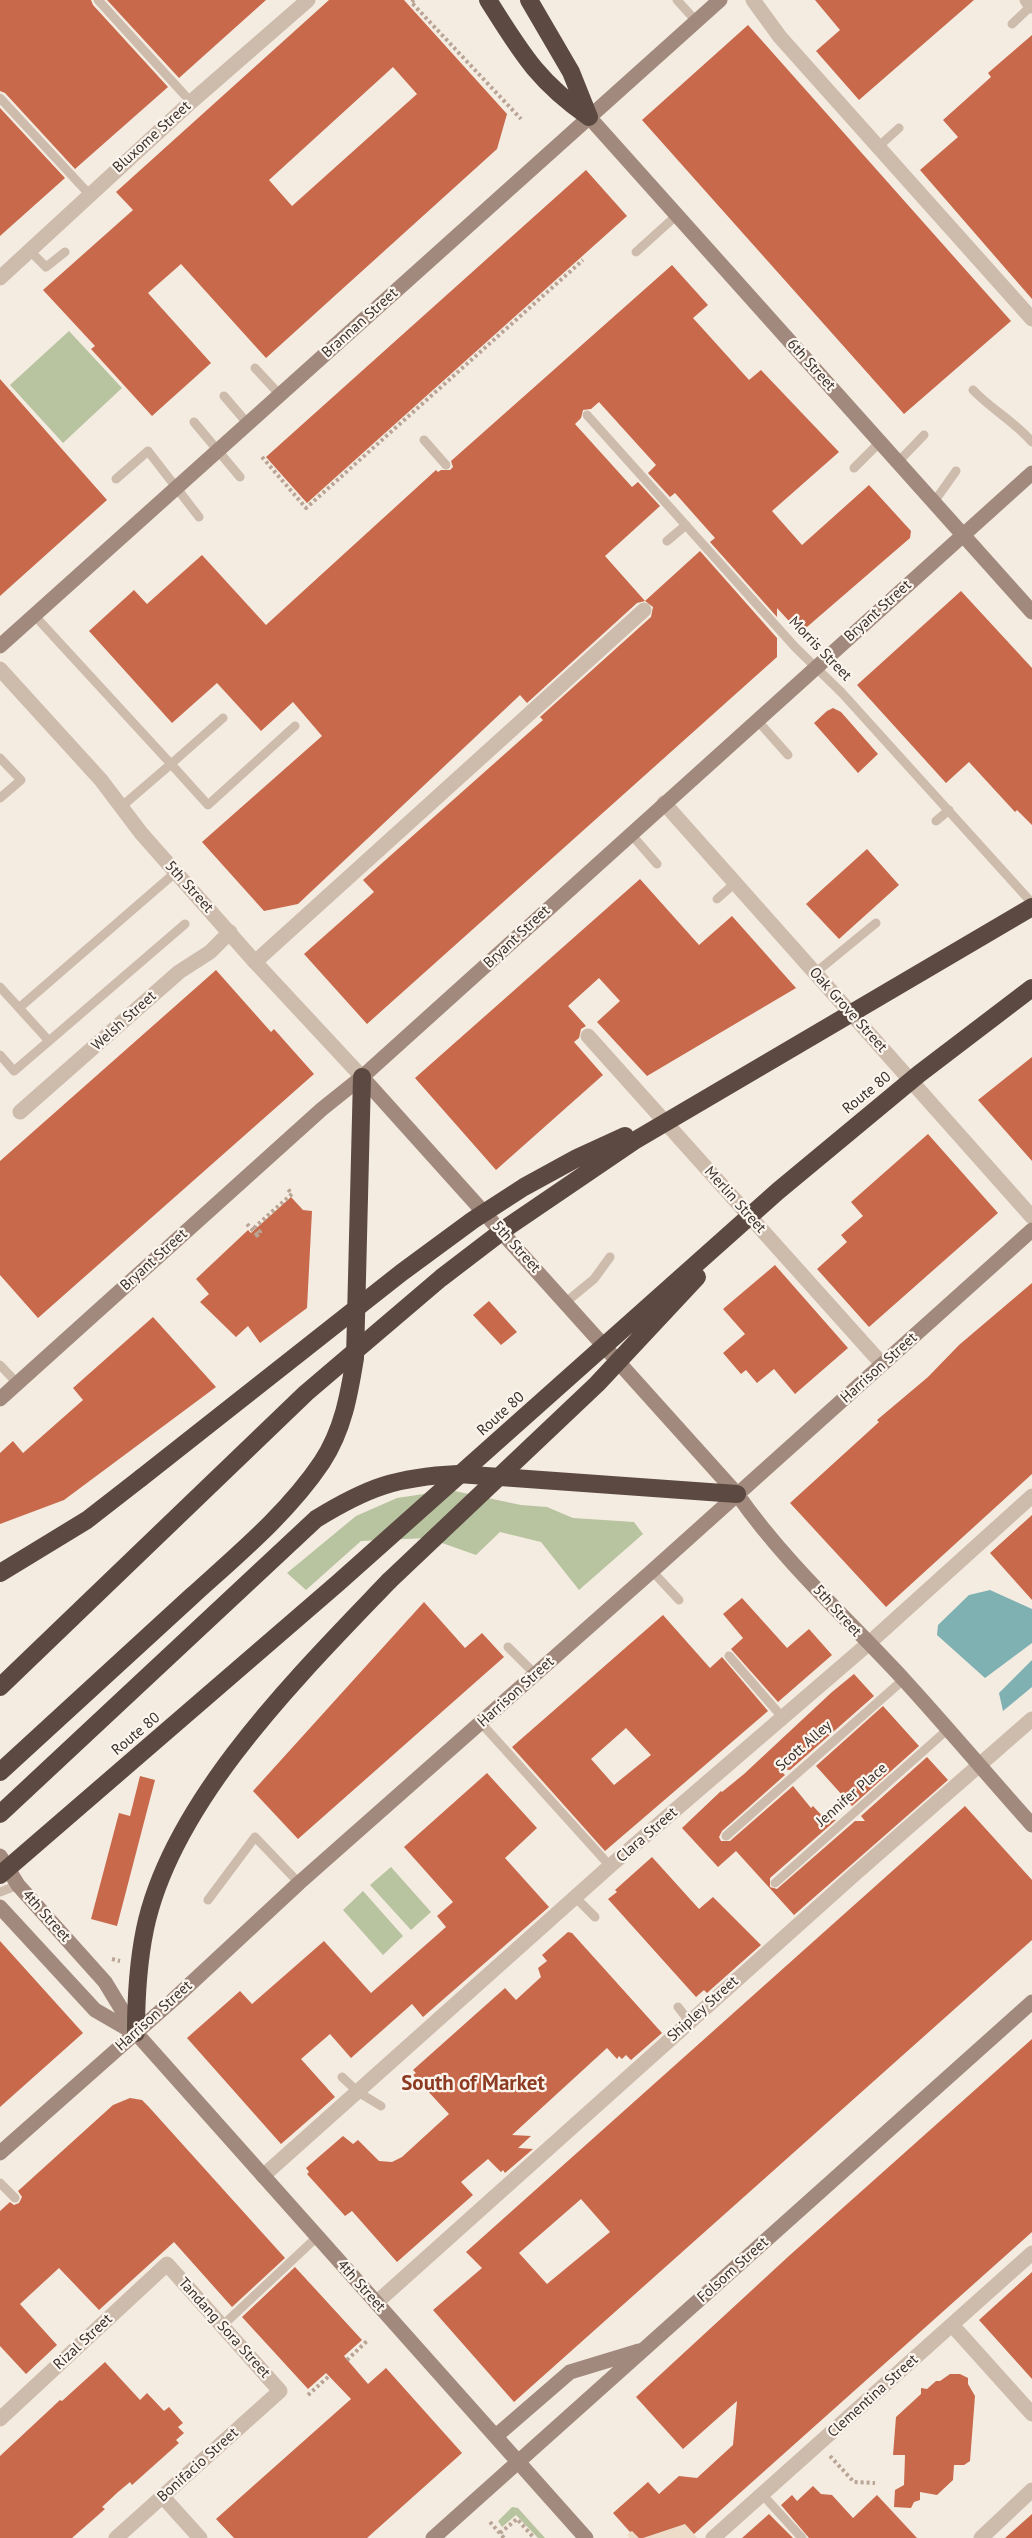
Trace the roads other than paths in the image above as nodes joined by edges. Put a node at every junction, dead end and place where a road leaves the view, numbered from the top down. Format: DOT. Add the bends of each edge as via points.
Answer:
graph roads {
  1 [pos="98,0"];
  2 [pos="308,0"];
  3 [pos="488,0"];
  4 [pos="529,0"];
  5 [pos="677,0"];
  6 [pos="720,0"];
  7 [pos="753,0"];
  8 [pos="1026,0"];
  9 [pos="1032,5"];
  10 [pos="696,21"];
  11 [pos="1012,24"];
  12 [pos="0,98"];
  13 [pos="191,102"];
  14 [pos="589,117"];
  15 [pos="899,128"];
  16 [pos="878,147"];
  17 [pos="89,194"];
  18 [pos="677,215"];
  19 [pos="30,251"];
  20 [pos="65,252"];
  21 [pos="636,252"];
  22 [pos="0,278"];
  23 [pos="1032,319"];
  24 [pos="255,368"];
  25 [pos="973,390"];
  26 [pos="280,395"];
  27 [pos="224,396"];
  28 [pos="587,415"];
  29 [pos="194,422"];
  30 [pos="248,424"];
  31 [pos="924,435"];
  32 [pos="424,440"];
  33 [pos="880,442"];
  34 [pos="1032,442"];
  35 [pos="218,451"];
  36 [pos="898,462"];
  37 [pos="446,465"];
  38 [pos="854,468"];
  39 [pos="956,471"];
  40 [pos="1032,473"];
  41 [pos="240,477"];
  42 [pos="116,479"];
  43 [pos="176,488"];
  44 [pos="934,502"];
  45 [pos="199,517"];
  46 [pos="686,525"];
  47 [pos="963,535"];
  48 [pos="667,541"];
  49 [pos="644,610"];
  50 [pos="1032,612"];
  51 [pos="34,615"];
  52 [pos="0,646"];
  53 [pos="816,666"];
  54 [pos="0,669"];
  55 [pos="223,718"];
  56 [pos="757,720"];
  57 [pos="295,726"];
  58 [pos="788,755"];
  59 [pos="0,758"];
  60 [pos="171,764"];
  61 [pos="0,798"];
  62 [pos="664,803"];
  63 [pos="121,807"];
  64 [pos="949,810"];
  65 [pos="936,821"];
  66 [pos="630,833"];
  67 [pos="657,864"];
  68 [pos="176,872"];
  69 [pos="735,883"];
  70 [pos="717,899"];
  71 [pos="1032,903"];
  72 [pos="1032,907"];
  73 [pos="876,923"];
  74 [pos="184,924"];
  75 [pos="230,932"];
  76 [pos="255,962"];
  77 [pos="815,973"];
  78 [pos="0,987"];
  79 [pos="1032,988"];
  80 [pos="20,1008"];
  81 [pos="588,1036"];
  82 [pos="49,1041"];
  83 [pos="1,1059"];
  84 [pos="362,1077"];
  85 [pos="695,1104"];
  86 [pos="20,1112"];
  87 [pos="778,1191"];
  88 [pos="1032,1218"];
  89 [pos="1032,1230"];
  90 [pos="610,1257"];
  91 [pos="566,1302"];
  92 [pos="882,1364"];
  93 [pos="0,1365"];
  94 [pos="17,1383"];
  95 [pos="0,1399"];
  96 [pos="737,1494"];
  97 [pos="1032,1496"];
  98 [pos="652,1571"];
  99 [pos="0,1573"];
  100 [pos="679,1600"];
  101 [pos="868,1644"];
  102 [pos="508,1647"];
  103 [pos="729,1656"];
  104 [pos="535,1674"];
  105 [pos="903,1680"];
  106 [pos="0,1687"];
  107 [pos="783,1718"];
  108 [pos="1032,1719"];
  109 [pos="481,1724"];
  110 [pos="948,1730"];
  111 [pos="980,1766"];
  112 [pos="0,1772"];
  113 [pos="0,1814"];
  114 [pos="1032,1824"];
  115 [pos="726,1836"];
  116 [pos="0,1856"];
  117 [pos="610,1866"];
  118 [pos="0,1875"];
  119 [pos="775,1882"];
  120 [pos="299,1883"];
  121 [pos="18,1885"];
  122 [pos="0,1892"];
  123 [pos="575,1897"];
  124 [pos="208,1900"];
  125 [pos="0,1907"];
  126 [pos="595,1917"];
  127 [pos="1032,2002"];
  128 [pos="678,2007"];
  129 [pos="689,2021"];
  130 [pos="136,2033"];
  131 [pos="342,2077"];
  132 [pos="358,2092"];
  133 [pos="381,2106"];
  134 [pos="0,2153"];
  135 [pos="263,2176"];
  136 [pos="0,2183"];
  137 [pos="15,2198"];
  138 [pos="317,2237"];
  139 [pos="1032,2253"];
  140 [pos="167,2265"];
  141 [pos="376,2303"];
  142 [pos="952,2325"];
  143 [pos="222,2326"];
  144 [pos="644,2349"];
  145 [pos="280,2391"];
  146 [pos="2,2413"];
  147 [pos="1032,2414"];
  148 [pos="496,2436"];
  149 [pos="518,2461"];
  150 [pos="1032,2490"];
  151 [pos="761,2493"];
  152 [pos="163,2497"];
  153 [pos="117,2538"];
  154 [pos="200,2538"];
  155 [pos="433,2538"];
  156 [pos="586,2538"];
  157 [pos="713,2538"];
  158 [pos="802,2538"];
  159 [pos="981,2538"];
  1 -- 13 [label="lane"];
  2 -- 13 [label="street, Bluxome Street"];
  3 -- 14 [label="highway" via="527,62 546,84"];
  4 -- 14 [label="highway" via="571,72"];
  5 -- 10 [label="lane"];
  6 -- 10 [label="main road, Brannan Street"];
  7 -- 16 [label="street" via="780,37"];
  8 -- 9 [label="street"];
  9 -- 11 [label="lane"];
  10 -- 14 [label="main road, Brannan Street"];
  12 -- 17 [label="lane"];
  13 -- 17 [label="street, Bluxome Street"];
  14 -- 18 [label="main road, 6th Street"];
  14 -- 26 [label="main road, Brannan Street"];
  15 -- 16 [label="lane"];
  16 -- 23 [label="street"];
  17 -- 19 [label="street, Bluxome Street"];
  18 -- 21 [label="lane"];
  18 -- 33 [label="main road, 6th Street"];
  19 -- 20 [label="lane" via="46,267"];
  19 -- 22 [label="street, Bluxome Street"];
  24 -- 26 [label="lane"];
  25 -- 34 [label="lane"];
  26 -- 30 [label="main road, Brannan Street"];
  27 -- 30 [label="lane"];
  28 -- 46 [label="lane, Morris Street"];
  29 -- 35 [label="lane"];
  30 -- 35 [label="main road, Brannan Street"];
  31 -- 36 [label="lane"];
  32 -- 37 [label="lane"];
  33 -- 36 [label="main road, 6th Street"];
  33 -- 38 [label="lane"];
  35 -- 41 [label="lane"];
  35 -- 43 [label="main road, Brannan Street"];
  36 -- 44 [label="main road, 6th Street"];
  39 -- 44 [label="lane"];
  40 -- 47 [label="main road, Bryant Street"];
  42 -- 43 [label="lane" via="148,451"];
  43 -- 45 [label="lane"];
  43 -- 51 [label="main road, Brannan Street"];
  44 -- 47 [label="main road, 6th Street"];
  46 -- 48 [label="lane"];
  46 -- 53 [label="lane, Morris Street"];
  47 -- 50 [label="main road, 6th Street"];
  47 -- 53 [label="main road, Bryant Street"];
  49 -- 76 [label="street"];
  51 -- 52 [label="main road, Brannan Street"];
  51 -- 60 [label="lane"];
  53 -- 56 [label="main road, Bryant Street"];
  53 -- 64 [label="lane, Morris Street"];
  54 -- 63 [label="street, 5th Street"];
  55 -- 60 [label="lane"];
  56 -- 58 [label="lane"];
  56 -- 62 [label="main road, Bryant Street"];
  57 -- 60 [label="lane" via="208,805"];
  59 -- 61 [label="lane" via="21,780"];
  60 -- 63 [label="lane"];
  62 -- 66 [label="main road, Bryant Street"];
  62 -- 69 [label="street, Oak Grove Street"];
  63 -- 68 [label="street, 5th Street"];
  64 -- 65 [label="lane"];
  64 -- 71 [label="lane, Morris Street"];
  66 -- 67 [label="lane"];
  66 -- 84 [label="main road, Bryant Street"];
  68 -- 75 [label="street, 5th Street"];
  68 -- 80 [label="lane"];
  69 -- 70 [label="lane"];
  69 -- 77 [label="street, Oak Grove Street"];
  72 -- 85 [label="highway, bridge"];
  73 -- 77 [label="lane"];
  74 -- 82 [label="lane"];
  75 -- 76 [label="street, 5th Street"];
  75 -- 86 [label="street, Welsh Street"];
  76 -- 84 [label="street, 5th Street"];
  77 -- 88 [label="street, Oak Grove Street"];
  78 -- 80 [label="lane"];
  79 -- 87 [label="highway, Route 80, bridge" via="919,1074"];
  80 -- 82 [label="lane"];
  81 -- 92 [label="street, Merlin Street"];
  82 -- 83 [label="lane" via="14,1071"];
  84 -- 91 [label="main road, 5th Street"];
  84 -- 94 [label="main road, Bryant Street"];
  84 -- 112 [label="highway" via="355,1358 340,1428 295,1497"];
  85 -- 99 [label="highway, bridge" via="577,1158 524,1186 473,1220 87,1520"];
  85 -- 106 [label="highway, bridge" via="509,1226 375,1332 242,1453"];
  87 -- 118 [label="highway, Route 80, bridge" via="338,1583"];
  87 -- 130 [label="highway, bridge" via="597,1384 347,1625 269,1712 209,1790 186,1824 155,1894 145,1928 136,1991"];
  89 -- 92 [label="main road, Harrison Street"];
  90 -- 91 [label="lane" via="594,1279"];
  91 -- 96 [label="main road, 5th Street"];
  92 -- 96 [label="main road, Harrison Street"];
  93 -- 94 [label="lane"];
  94 -- 95 [label="main road, Bryant Street"];
  96 -- 98 [label="main road, Harrison Street"];
  96 -- 101 [label="main road, 5th Street" via="759,1525"];
  96 -- 113 [label="highway" via="458,1474 419,1476 349,1499 316,1519"];
  97 -- 101 [label="street, Clara Street"];
  98 -- 100 [label="lane"];
  98 -- 104 [label="main road, Harrison Street"];
  101 -- 105 [label="main road, 5th Street"];
  101 -- 107 [label="street, Clara Street"];
  102 -- 104 [label="lane"];
  103 -- 107 [label="lane"];
  104 -- 109 [label="main road, Harrison Street"];
  105 -- 110 [label="main road, 5th Street"];
  105 -- 115 [label="lane, Scott Alley"];
  107 -- 117 [label="street, Clara Street"];
  108 -- 111 [label="street, Shipley Street"];
  109 -- 117 [label="lane"];
  109 -- 120 [label="main road, Harrison Street"];
  110 -- 111 [label="main road, 5th Street"];
  110 -- 119 [label="lane, Jennifer Place"];
  111 -- 114 [label="main road, 5th Street"];
  111 -- 129 [label="street, Shipley Street"];
  116 -- 121 [label="main road, 4th Street"];
  117 -- 123 [label="street, Clara Street"];
  120 -- 124 [label="lane" via="255,1837"];
  120 -- 130 [label="main road, Harrison Street"];
  121 -- 122 [label="lane"];
  121 -- 130 [label="main road, 4th Street" via="105,1982"];
  123 -- 126 [label="lane"];
  123 -- 132 [label="street, Clara Street"];
  125 -- 130 [label="main road, 4th Street" via="95,2010"];
  127 -- 144 [label="main road, Folsom Street"];
  128 -- 129 [label="lane"];
  129 -- 141 [label="street, Shipley Street"];
  130 -- 134 [label="main road, Harrison Street"];
  130 -- 135 [label="main road, 4th Street"];
  131 -- 132 [label="lane"];
  132 -- 133 [label="lane"];
  132 -- 135 [label="street, Clara Street"];
  135 -- 138 [label="main road, 4th Street"];
  136 -- 137 [label="lane"];
  138 -- 141 [label="main road, 4th Street"];
  138 -- 143 [label="lane"];
  139 -- 142 [label="street, Clementina Street"];
  140 -- 143 [label="street, Tandang Sora Street"];
  140 -- 146 [label="street, Rizal Street"];
  141 -- 148 [label="main road, 4th Street"];
  142 -- 147 [label="street"];
  142 -- 151 [label="street, Clementina Street"];
  143 -- 145 [label="street, Tandang Sora Street"];
  144 -- 148 [label="main road" via="570,2372"];
  144 -- 149 [label="main road, Folsom Street"];
  145 -- 152 [label="street, Bonifacio Street"];
  148 -- 149 [label="main road, 4th Street"];
  149 -- 155 [label="main road, Folsom Street"];
  149 -- 156 [label="main road, 4th Street"];
  150 -- 159 [label="street"];
  151 -- 157 [label="street, Clementina Street"];
  151 -- 158 [label="lane"];
  152 -- 153 [label="street, Bonifacio Street"];
  152 -- 154 [label="street"];
}
